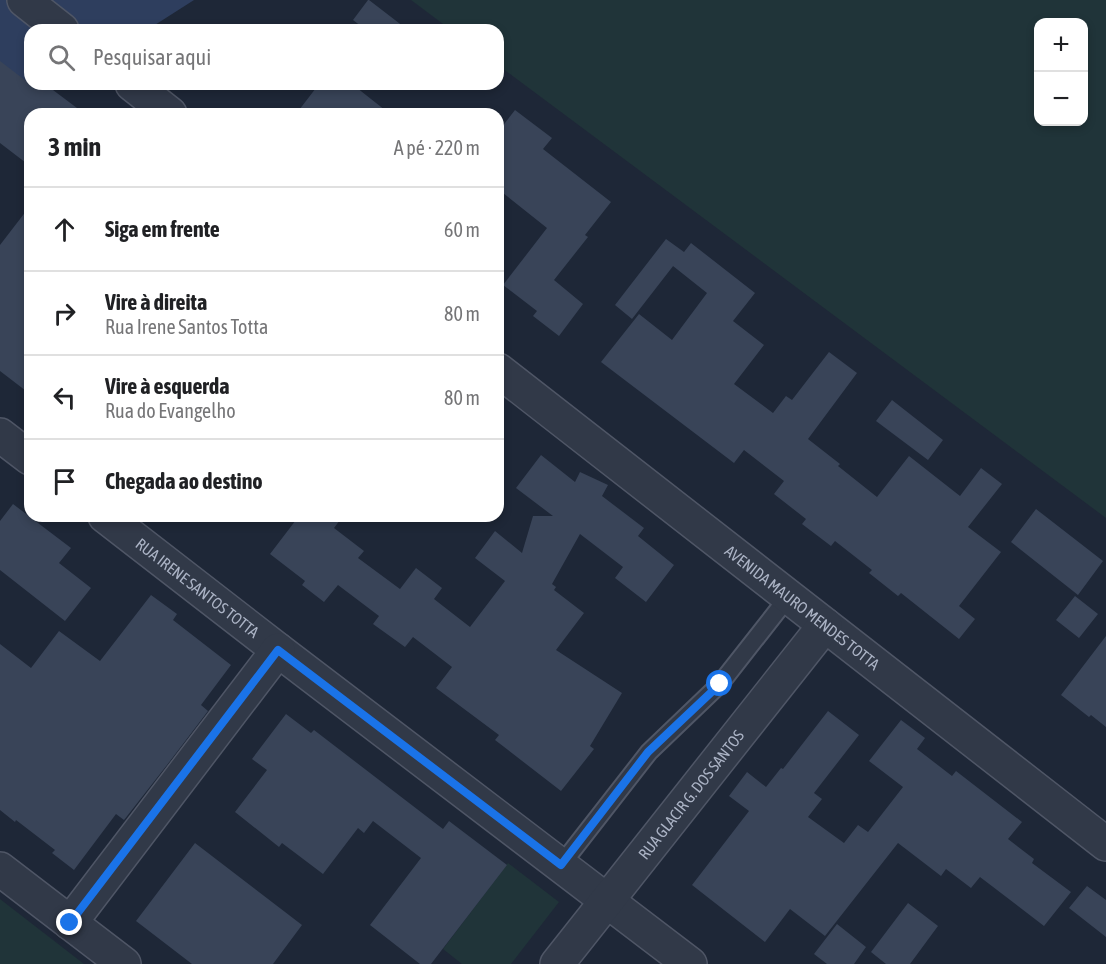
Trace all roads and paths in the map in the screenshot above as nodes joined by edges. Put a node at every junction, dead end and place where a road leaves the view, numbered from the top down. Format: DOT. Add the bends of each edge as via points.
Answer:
graph roads {
  1 [pos="24,0"];
  2 [pos="54,24"];
  3 [pos="140,90"];
  4 [pos="162,108"];
  5 [pos="504,375"];
  6 [pos="0,435"];
  7 [pos="24,453"];
  8 [pos="113,522"];
  9 [pos="789,596"];
  10 [pos="825,625"];
  11 [pos="278,650"];
  12 [pos="1106,844"];
  13 [pos="561,865"];
  14 [pos="0,869"];
  15 [pos="607,900"];
  16 [pos="70,923"];
  17 [pos="124,964"];
  18 [pos="557,964"];
  19 [pos="690,964"];
  1 -- 2 [label="street"];
  3 -- 4 [label="street"];
  5 -- 9 [label="street, AVENIDA MAURO MENDES TOTTA"];
  6 -- 7 [label="street"];
  8 -- 11 [label="street, RUA IRENE SANTOS TOTTA"];
  9 -- 10 [label="street, AVENIDA MAURO MENDES TOTTA"];
  9 -- 13 [label="lane" via="720,684 648,752"];
  10 -- 12 [label="street, AVENIDA MAURO MENDES TOTTA"];
  10 -- 15 [label="street, RUA GLACIR G. DOS SANTOS"];
  11 -- 13 [label="street, RUA IRENE SANTOS TOTTA"];
  11 -- 16 [label="street"];
  13 -- 15 [label="street, RUA IRENE SANTOS TOTTA"];
  14 -- 16 [label="street"];
  15 -- 18 [label="street, RUA GLACIR G. DOS SANTOS"];
  15 -- 19 [label="street, RUA IRENE SANTOS TOTTA"];
  16 -- 17 [label="street"];
}
